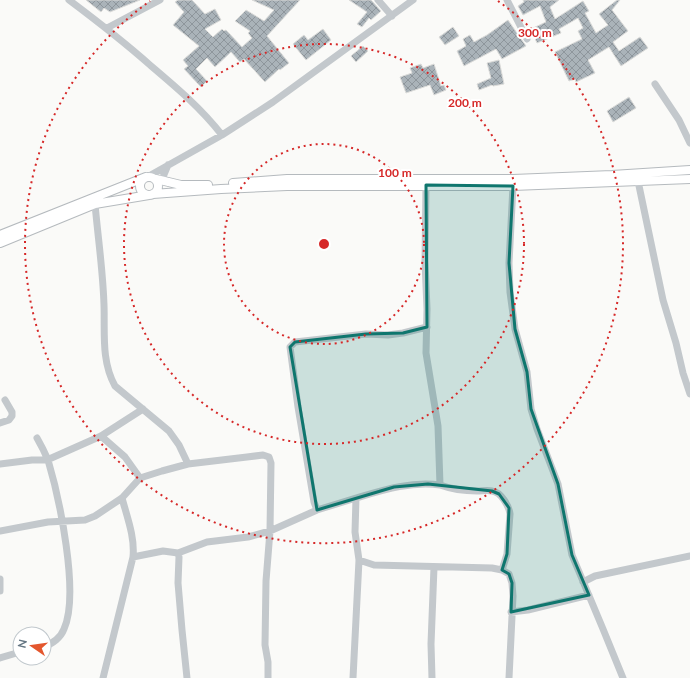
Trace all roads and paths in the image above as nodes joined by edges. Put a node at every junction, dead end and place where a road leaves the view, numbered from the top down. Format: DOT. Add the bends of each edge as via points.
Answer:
graph roads {
  1 [pos="69,0"];
  2 [pos="160,0"];
  3 [pos="378,0"];
  4 [pos="413,0"];
  5 [pos="507,0"];
  6 [pos="392,16"];
  7 [pos="107,28"];
  8 [pos="527,39"];
  9 [pos="655,84"];
  10 [pos="222,135"];
  11 [pos="690,144"];
  12 [pos="168,165"];
  13 [pos="690,170"];
  14 [pos="153,178"];
  15 [pos="690,179"];
  16 [pos="638,181"];
  17 [pos="426,185"];
  18 [pos="513,186"];
  19 [pos="153,192"];
  20 [pos="95,204"];
  21 [pos="0,235"];
  22 [pos="0,243"];
  23 [pos="426,327"];
  24 [pos="690,394"];
  25 [pos="5,400"];
  26 [pos="143,409"];
  27 [pos="0,423"];
  28 [pos="101,436"];
  29 [pos="37,438"];
  30 [pos="47,460"];
  31 [pos="0,464"];
  32 [pos="188,464"];
  33 [pos="140,478"];
  34 [pos="440,485"];
  35 [pos="122,498"];
  36 [pos="356,498"];
  37 [pos="316,510"];
  38 [pos="62,522"];
  39 [pos="0,531"];
  40 [pos="270,531"];
  41 [pos="178,553"];
  42 [pos="690,556"];
  43 [pos="133,557"];
  44 [pos="359,560"];
  45 [pos="434,567"];
  46 [pos="502,570"];
  47 [pos="0,580"];
  48 [pos="583,582"];
  49 [pos="0,592"];
  50 [pos="589,595"];
  51 [pos="511,612"];
  52 [pos="52,642"];
  53 [pos="12,654"];
  54 [pos="0,658"];
  55 [pos="103,678"];
  56 [pos="187,678"];
  57 [pos="268,678"];
  58 [pos="353,678"];
  59 [pos="432,678"];
  60 [pos="509,678"];
  61 [pos="623,678"];
  1 -- 7 [label="street"];
  2 -- 7 [label="street"];
  3 -- 6 [label="street"];
  4 -- 6 [label="street"];
  5 -- 8 [label="street"];
  6 -- 10 [label="street" via="273,102"];
  7 -- 10 [label="street" via="186,95"];
  9 -- 11 [label="street" via="679,120"];
  10 -- 12 [label="street"];
  12 -- 14 [label="street"];
  12 -- 14 [label="street"];
  13 -- 14 [label="main road" via="612,176 513,179 287,179 203,185 181,185"];
  14 -- 19 [label="main road" via="158,185"];
  14 -- 19 [label="main road" via="143,179 140,186 143,192"];
  14 -- 21 [label="main road"];
  15 -- 16 [label="main road"];
  16 -- 18 [label="main road"];
  16 -- 24 [label="street" via="663,300"];
  17 -- 18 [label="main road"];
  17 -- 19 [label="main road" via="287,186"];
  17 -- 23 [label="street"];
  18 -- 48 [label="street" via="509,263 515,329 527,372 531,409 558,484 572,554"];
  19 -- 20 [label="main road"];
  20 -- 22 [label="main road"];
  20 -- 26 [label="street" via="106,360 115,386"];
  23 -- 34 [label="street" via="426,353 438,426"];
  23 -- 37 [label="street" via="403,334 366,334 295,342 290,347"];
  25 -- 27 [label="street" via="12,416"];
  26 -- 28 [label="street"];
  26 -- 32 [label="street" via="170,431"];
  28 -- 30 [label="street"];
  28 -- 33 [label="street" via="125,457"];
  29 -- 30 [label="street"];
  30 -- 31 [label="street"];
  30 -- 38 [label="street"];
  32 -- 33 [label="street"];
  32 -- 40 [label="street" via="263,455 270,457"];
  33 -- 35 [label="street"];
  34 -- 36 [label="street" via="394,487"];
  34 -- 46 [label="street" via="475,491 492,490 499,494 509,508 510,514 507,554"];
  35 -- 38 [label="street" via="95,516 85,520"];
  35 -- 43 [label="street" via="134,547"];
  36 -- 37 [label="street"];
  36 -- 44 [label="street" via="355,532"];
  37 -- 40 [label="street"];
  38 -- 39 [label="street" via="48,522"];
  38 -- 52 [label="street" via="70,594 64,630"];
  40 -- 41 [label="street" via="248,537 207,542"];
  40 -- 57 [label="street" via="265,645"];
  41 -- 43 [label="street" via="163,551"];
  41 -- 56 [label="street" via="178,583"];
  42 -- 48 [label="street" via="595,576"];
  43 -- 55 [label="street"];
  44 -- 45 [label="street" via="374,565"];
  44 -- 58 [label="street"];
  45 -- 46 [label="street"];
  45 -- 59 [label="street"];
  46 -- 51 [label="street" via="509,574 512,583"];
  47 -- 49 [label="street"];
  48 -- 50 [label="street"];
  50 -- 51 [label="street"];
  50 -- 61 [label="street"];
  51 -- 60 [label="street"];
  53 -- 54 [label="street"];
}
